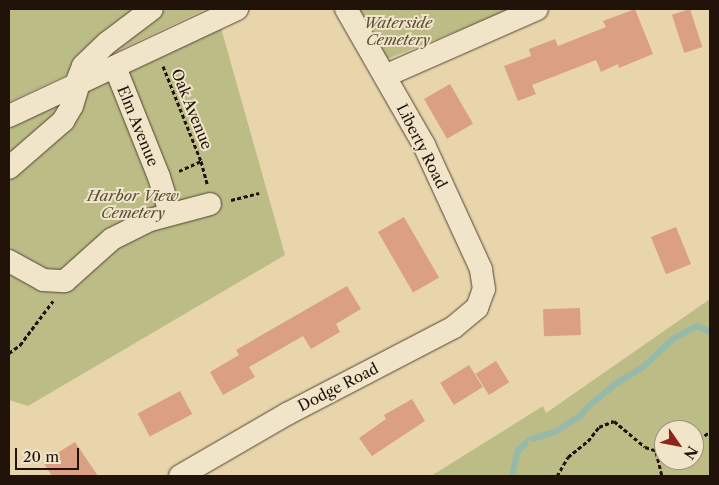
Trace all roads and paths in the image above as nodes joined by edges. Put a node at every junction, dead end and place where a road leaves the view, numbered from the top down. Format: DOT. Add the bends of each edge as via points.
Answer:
graph roads {
  1 [pos="152,9"];
  2 [pos="237,9"];
  3 [pos="346,9"];
  4 [pos="537,9"];
  5 [pos="162,65"];
  6 [pos="115,67"];
  7 [pos="385,76"];
  8 [pos="79,83"];
  9 [pos="9,116"];
  10 [pos="201,162"];
  11 [pos="9,168"];
  12 [pos="259,194"];
  13 [pos="210,204"];
  14 [pos="170,213"];
  15 [pos="9,261"];
  16 [pos="65,281"];
  17 [pos="484,289"];
  18 [pos="9,353"];
  19 [pos="654,451"];
  20 [pos="180,476"];
  21 [pos="557,476"];
  1 -- 8 [label="street" via="83,66"];
  2 -- 6 [label="street"];
  3 -- 7 [label="street, Liberty Road"];
  4 -- 7 [label="street"];
  5 -- 10 [label="path, Oak Avenue"];
  6 -- 8 [label="street"];
  6 -- 14 [label="street, Elm Avenue"];
  7 -- 17 [label="street, Liberty Road" via="424,145 481,269"];
  8 -- 9 [label="street"];
  8 -- 11 [label="street" via="63,121"];
  12 -- 13 [label="path"];
  13 -- 14 [label="street"];
  14 -- 16 [label="street" via="112,239"];
  15 -- 16 [label="street" via="43,280"];
  16 -- 18 [label="path" via="41,320"];
  17 -- 20 [label="street, Dodge Road" via="477,308 454,326 287,414"];
  19 -- 21 [label="path" via="635,440 614,421 599,427 568,458"];
}
